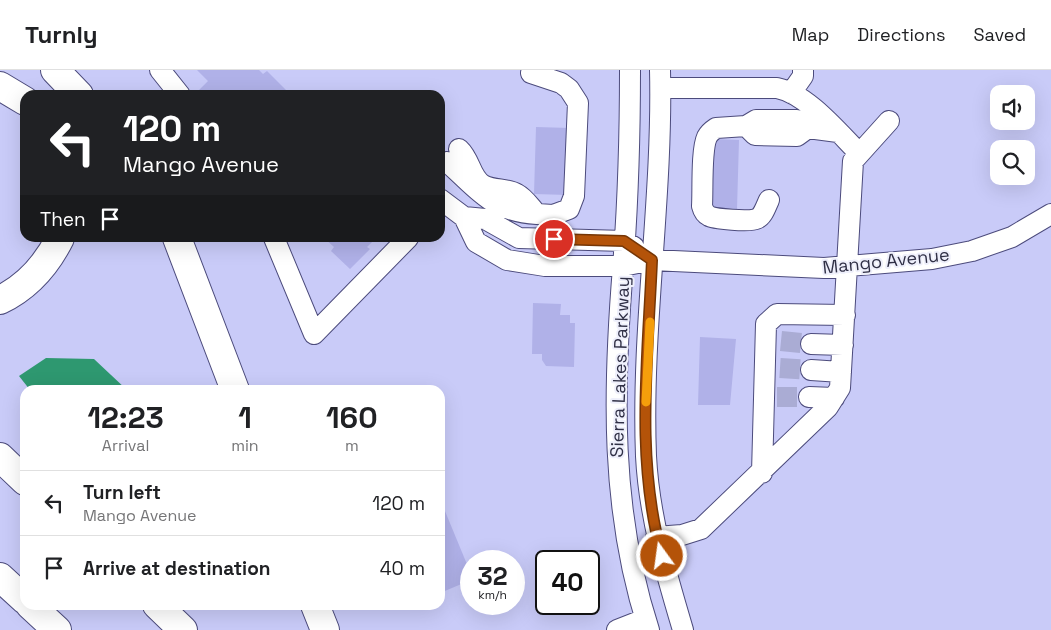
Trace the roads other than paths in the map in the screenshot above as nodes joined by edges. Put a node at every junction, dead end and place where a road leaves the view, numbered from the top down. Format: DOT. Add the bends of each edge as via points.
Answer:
graph roads {
  1 [pos="55,70"];
  2 [pos="160,70"];
  3 [pos="630,70"];
  4 [pos="803,70"];
  5 [pos="531,73"];
  6 [pos="660,79"];
  7 [pos="706,79"];
  8 [pos="0,86"];
  9 [pos="74,90"];
  10 [pos="176,90"];
  11 [pos="791,93"];
  12 [pos="20,98"];
  13 [pos="890,121"];
  14 [pos="838,132"];
  15 [pos="859,153"];
  16 [pos="453,156"];
  17 [pos="769,200"];
  18 [pos="445,205"];
  19 [pos="1051,214"];
  20 [pos="464,217"];
  21 [pos="624,241"];
  22 [pos="58,242"];
  23 [pos="179,242"];
  24 [pos="276,242"];
  25 [pos="404,242"];
  26 [pos="652,260"];
  27 [pos="623,266"];
  28 [pos="848,268"];
  29 [pos="0,300"];
  30 [pos="845,315"];
  31 [pos="811,344"];
  32 [pos="843,345"];
  33 [pos="810,370"];
  34 [pos="841,372"];
  35 [pos="234,385"];
  36 [pos="809,397"];
  37 [pos="834,398"];
  38 [pos="0,457"];
  39 [pos="762,473"];
  40 [pos="20,476"];
  41 [pos="656,537"];
  42 [pos="0,577"];
  43 [pos="20,595"];
  44 [pos="35,610"];
  45 [pos="162,610"];
  46 [pos="317,610"];
  47 [pos="647,625"];
  48 [pos="56,630"];
  49 [pos="183,630"];
  50 [pos="325,630"];
  51 [pos="617,630"];
  52 [pos="682,630"];
  1 -- 9 [label="highway"];
  2 -- 10 [label="street"];
  3 -- 21 [label="street, Sierra Lakes Parkway"];
  4 -- 11 [label="street" via="803,76"];
  5 -- 16 [label="street" via="561,83 578,103 573,204 561,213 537,214 517,194 482,184 473,175 467,157"];
  6 -- 7 [label="street"];
  6 -- 26 [label="street, Sierra Lakes Parkway" via="661,136"];
  7 -- 11 [label="street" via="777,88"];
  8 -- 12 [label="highway"];
  11 -- 14 [label="street"];
  13 -- 15 [label="street"];
  14 -- 15 [label="street"];
  14 -- 17 [label="street" via="808,128 797,136 755,135 746,126 716,128 707,136 702,206 709,216 753,220 760,217"];
  15 -- 28 [label="street" via="853,160"];
  18 -- 20 [label="street"];
  19 -- 28 [label="street, Mango Avenue" via="1012,237 972,251"];
  20 -- 21 [label="street" via="486,219 519,238"];
  20 -- 27 [label="street, Mango Avenue" via="476,242 507,260 545,266"];
  21 -- 26 [label="street"];
  21 -- 27 [label="street, Sierra Lakes Parkway"];
  22 -- 29 [label="highway" via="35,275"];
  23 -- 35 [label="highway"];
  24 -- 25 [label="street" via="314,334"];
  26 -- 27 [label="street, Mango Avenue"];
  26 -- 28 [label="street, Mango Avenue"];
  26 -- 41 [label="street, Sierra Lakes Parkway" via="646,371 646,457"];
  27 -- 47 [label="street, Sierra Lakes Parkway" via="615,421 618,485 627,550"];
  28 -- 30 [label="street"];
  30 -- 32 [label="street"];
  30 -- 39 [label="street" via="777,314 766,324 773,341"];
  31 -- 32 [label="street"];
  32 -- 34 [label="street"];
  33 -- 34 [label="street"];
  34 -- 37 [label="street" via="840,388"];
  36 -- 37 [label="street"];
  37 -- 39 [label="street"];
  38 -- 40 [label="highway"];
  39 -- 41 [label="street" via="701,529 682,535"];
  41 -- 52 [label="street, Sierra Lakes Parkway"];
  42 -- 43 [label="highway"];
  44 -- 48 [label="highway"];
  45 -- 49 [label="highway"];
  46 -- 50 [label="highway"];
  47 -- 51 [label="street"];
}
